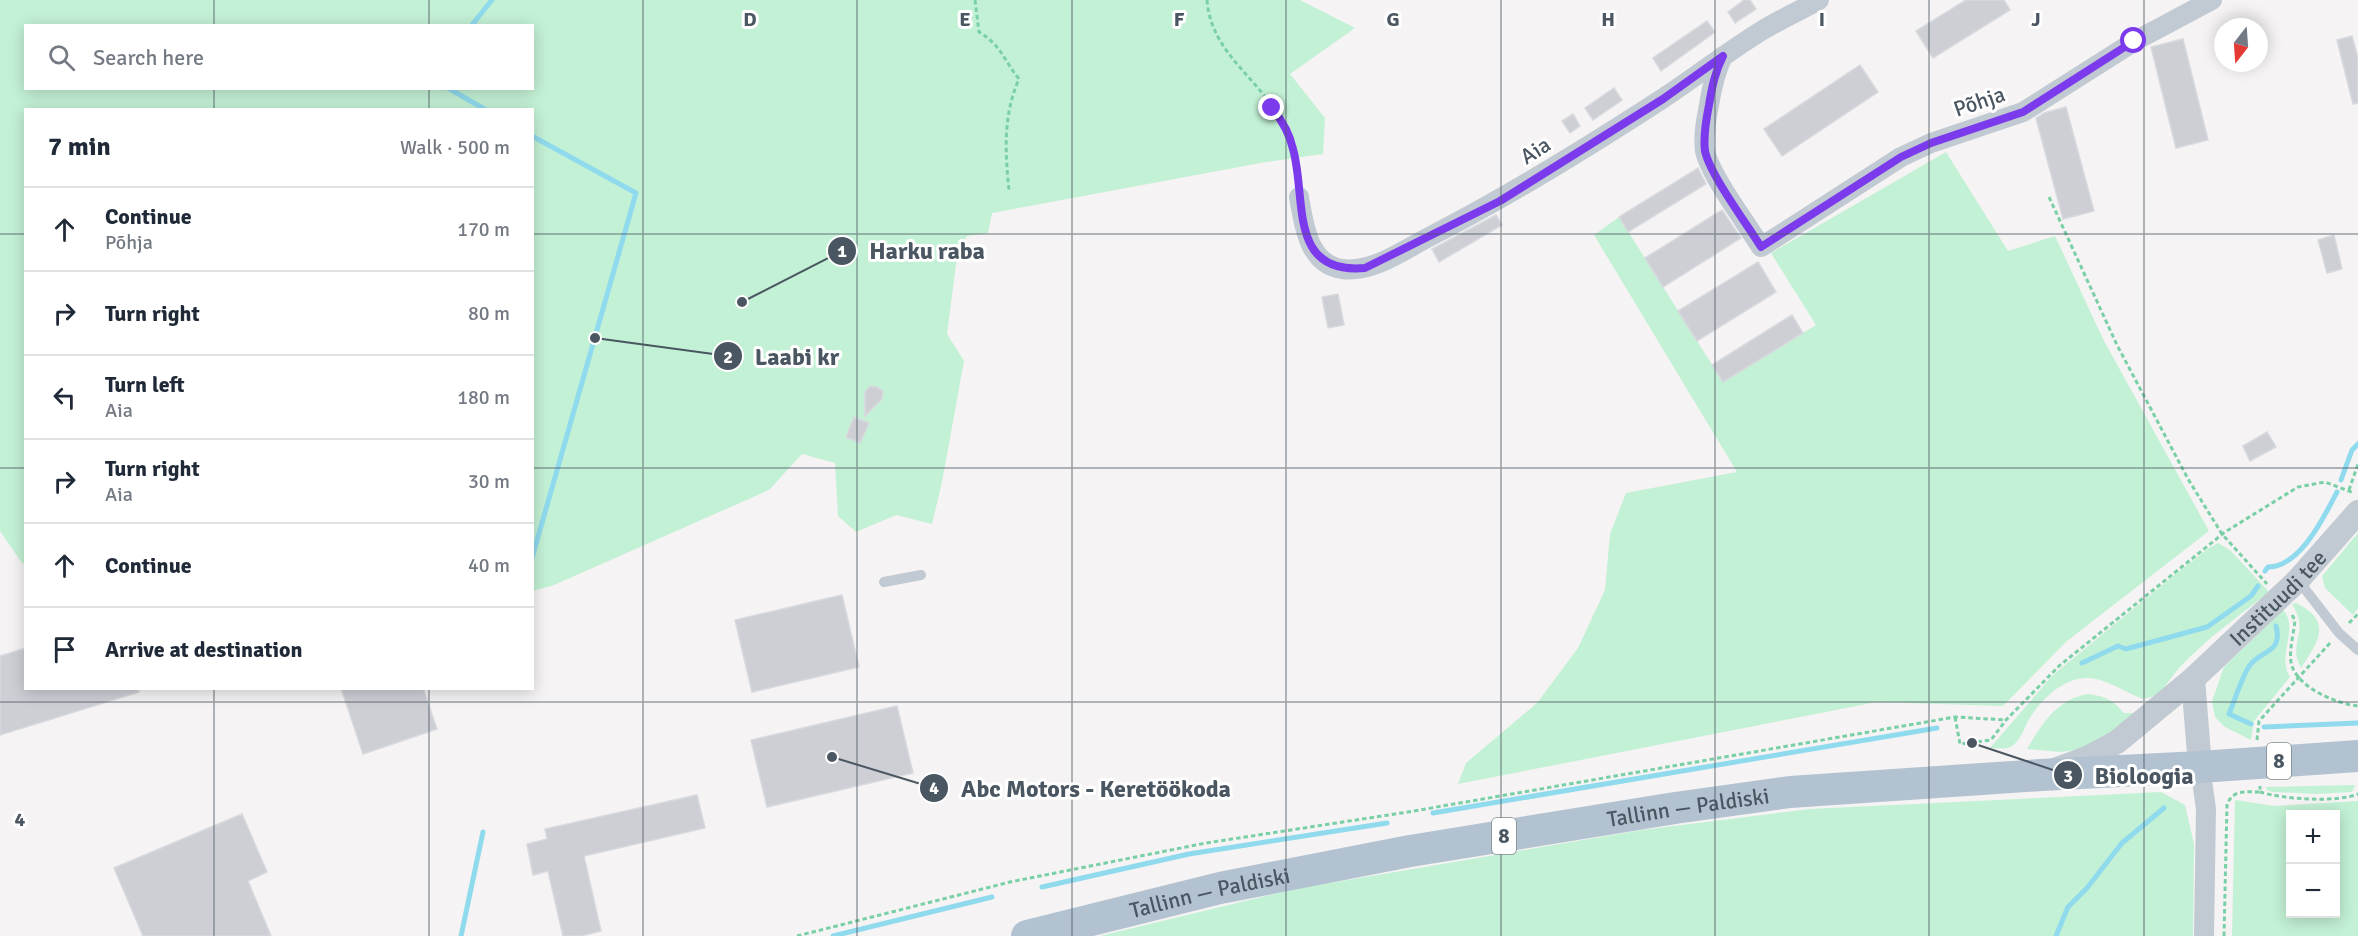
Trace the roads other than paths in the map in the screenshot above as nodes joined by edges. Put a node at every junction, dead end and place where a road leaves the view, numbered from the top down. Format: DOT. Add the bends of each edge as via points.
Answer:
graph roads {
  1 [pos="1819,0"];
  2 [pos="2212,0"];
  3 [pos="1723,56"];
  4 [pos="1299,197"];
  5 [pos="2358,512"];
  6 [pos="921,575"];
  7 [pos="2298,580"];
  8 [pos="884,582"];
  9 [pos="2358,650"];
  10 [pos="2193,679"];
  11 [pos="2358,756"];
  12 [pos="2200,767"];
  13 [pos="2041,775"];
  14 [pos="1027,936"];
  15 [pos="2204,936"];
  1 -- 3 [label="street, Aia"];
  2 -- 3 [label="street, Põhja" via="2134,41 2023,112 1901,157 1761,247 1715,174 1705,150 1712,89"];
  3 -- 4 [label="street, Aia" via="1663,99 1500,201 1365,268 1341,269 1317,256 1308,241"];
  5 -- 7 [label="street, Instituudi tee"];
  6 -- 8 [label="lane"];
  7 -- 9 [label="lane" via="2339,633"];
  7 -- 10 [label="street, Instituudi tee"];
  10 -- 12 [label="street"];
  10 -- 13 [label="street, Instituudi tee" via="2117,742"];
  11 -- 12 [label="main road, Tallinn — Paldiski / 8"];
  12 -- 13 [label="main road, Tallinn — Paldiski / 8"];
  12 -- 15 [label="street" via="2206,809"];
  13 -- 14 [label="main road, Tallinn — Paldiski / 8" via="1790,792 1675,808 1410,851 1220,888"];
}
